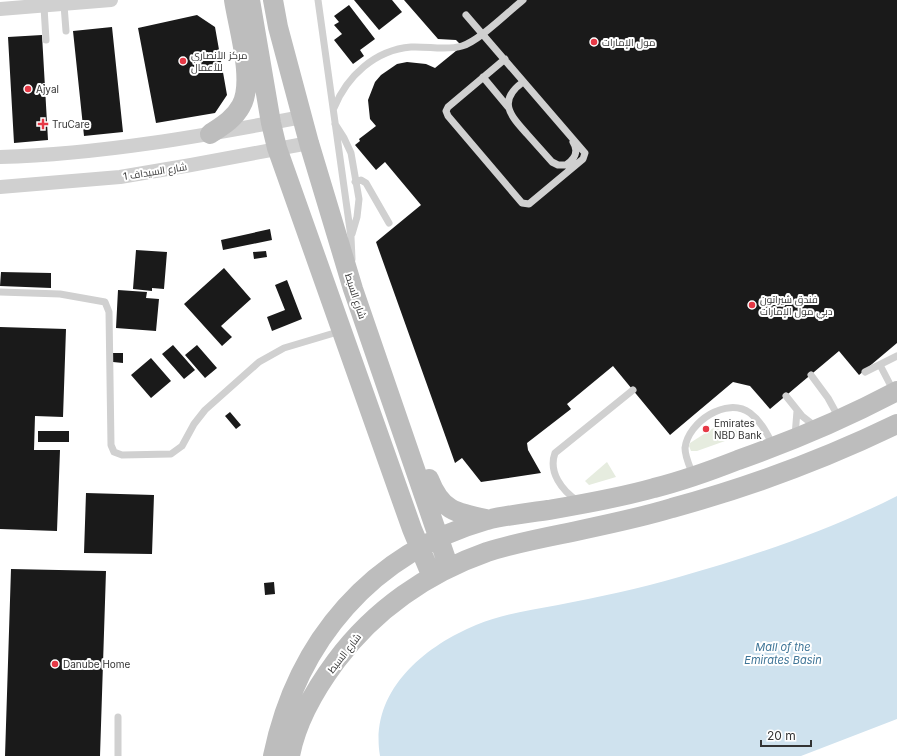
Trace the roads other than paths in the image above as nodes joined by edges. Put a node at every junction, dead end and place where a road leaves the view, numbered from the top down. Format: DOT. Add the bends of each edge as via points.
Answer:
graph roads {
  1 [pos="111,0"];
  2 [pos="318,0"];
  3 [pos="523,0"];
  4 [pos="90,2"];
  5 [pos="277,2"];
  6 [pos="237,3"];
  7 [pos="64,5"];
  8 [pos="44,7"];
  9 [pos="0,9"];
  10 [pos="66,31"];
  11 [pos="481,34"];
  12 [pos="46,40"];
  13 [pos="504,60"];
  14 [pos="483,77"];
  15 [pos="523,82"];
  16 [pos="508,106"];
  17 [pos="334,110"];
  18 [pos="302,117"];
  19 [pos="271,123"];
  20 [pos="335,124"];
  21 [pos="210,134"];
  22 [pos="309,143"];
  23 [pos="277,148"];
  24 [pos="0,157"];
  25 [pos="558,165"];
  26 [pos="566,174"];
  27 [pos="355,182"];
  28 [pos="0,187"];
  29 [pos="389,223"];
  30 [pos="351,236"];
  31 [pos="353,289"];
  32 [pos="0,294"];
  33 [pos="341,331"];
  34 [pos="897,356"];
  35 [pos="880,365"];
  36 [pos="865,372"];
  37 [pos="811,375"];
  38 [pos="632,390"];
  39 [pos="895,391"];
  40 [pos="786,396"];
  41 [pos="797,411"];
  42 [pos="839,420"];
  43 [pos="897,424"];
  44 [pos="818,429"];
  45 [pos="794,439"];
  46 [pos="405,440"];
  47 [pos="774,447"];
  48 [pos="693,477"];
  49 [pos="583,504"];
  50 [pos="488,520"];
  51 [pos="439,538"];
  52 [pos="419,548"];
  53 [pos="449,568"];
  54 [pos="432,577"];
  55 [pos="118,717"];
  56 [pos="118,756"];
  57 [pos="273,756"];
  58 [pos="290,756"];
  1 -- 4 [label="street"];
  2 -- 17 [label="lane"];
  3 -- 11 [label="lane"];
  4 -- 7 [label="street"];
  5 -- 18 [label="street, شارع السبط" via="278,27"];
  6 -- 19 [label="street"];
  6 -- 21 [label="street" via="247,92 237,113"];
  7 -- 8 [label="street"];
  7 -- 10 [label="lane"];
  8 -- 9 [label="street"];
  8 -- 12 [label="lane"];
  11 -- 13 [label="lane"];
  11 -- 17 [label="lane" via="450,48 411,47 382,56 357,72 339,96"];
  13 -- 14 [label="lane"];
  13 -- 15 [label="lane"];
  13 -- 26 [label="lane" via="585,152 583,159"];
  14 -- 16 [label="lane"];
  14 -- 26 [label="lane" via="447,109 446,114 524,204 531,203"];
  15 -- 16 [label="lane" via="512,91"];
  15 -- 25 [label="lane" via="575,144 574,158 566,165"];
  16 -- 25 [label="lane"];
  17 -- 20 [label="lane"];
  18 -- 19 [label="street"];
  18 -- 22 [label="street, شارع السبط"];
  19 -- 21 [label="street"];
  19 -- 23 [label="street"];
  20 -- 27 [label="lane" via="348,145"];
  20 -- 30 [label="lane"];
  21 -- 24 [label="street" via="95,151"];
  22 -- 23 [label="street, شارع السيداف 1"];
  22 -- 31 [label="street, شارع السبط"];
  23 -- 28 [label="street, شارع السيداف 1" via="191,166 120,177"];
  23 -- 33 [label="street"];
  25 -- 26 [label="lane"];
  27 -- 29 [label="lane" via="361,180 366,183"];
  27 -- 30 [label="lane" via="359,204"];
  30 -- 31 [label="lane"];
  31 -- 46 [label="street, شارع السبط"];
  32 -- 33 [label="lane" via="60,294 105,302 109,312 111,445 114,452 122,455 171,454 182,446 205,410 259,362 284,348"];
  33 -- 52 [label="street"];
  34 -- 35 [label="lane"];
  35 -- 36 [label="lane"];
  35 -- 39 [label="lane"];
  37 -- 42 [label="lane" via="828,398"];
  38 -- 49 [label="lane" via="555,453 552,461 556,477 568,492"];
  39 -- 42 [label="street"];
  40 -- 41 [label="lane"];
  41 -- 44 [label="lane"];
  41 -- 45 [label="lane"];
  42 -- 44 [label="street"];
  43 -- 53 [label="street" via="831,454 725,493 615,523 512,545"];
  44 -- 45 [label="street"];
  45 -- 47 [label="street"];
  46 -- 50 [label="street" via="421,458 432,487 442,503 460,514"];
  46 -- 51 [label="street, شارع السبط"];
  47 -- 48 [label="street"];
  47 -- 48 [label="lane" via="758,419 749,412 737,408 721,410 705,417 688,438 686,454"];
  48 -- 49 [label="street"];
  49 -- 50 [label="street"];
  50 -- 51 [label="street"];
  51 -- 52 [label="street"];
  51 -- 53 [label="street, شارع السبط"];
  52 -- 54 [label="street"];
  52 -- 57 [label="street" via="367,584 322,636 299,676 290,698"];
  53 -- 54 [label="street, شارع السبط"];
  54 -- 58 [label="street, شارع السبط" via="379,614 344,651 315,694 294,740"];
  55 -- 56 [label="lane"];
}
